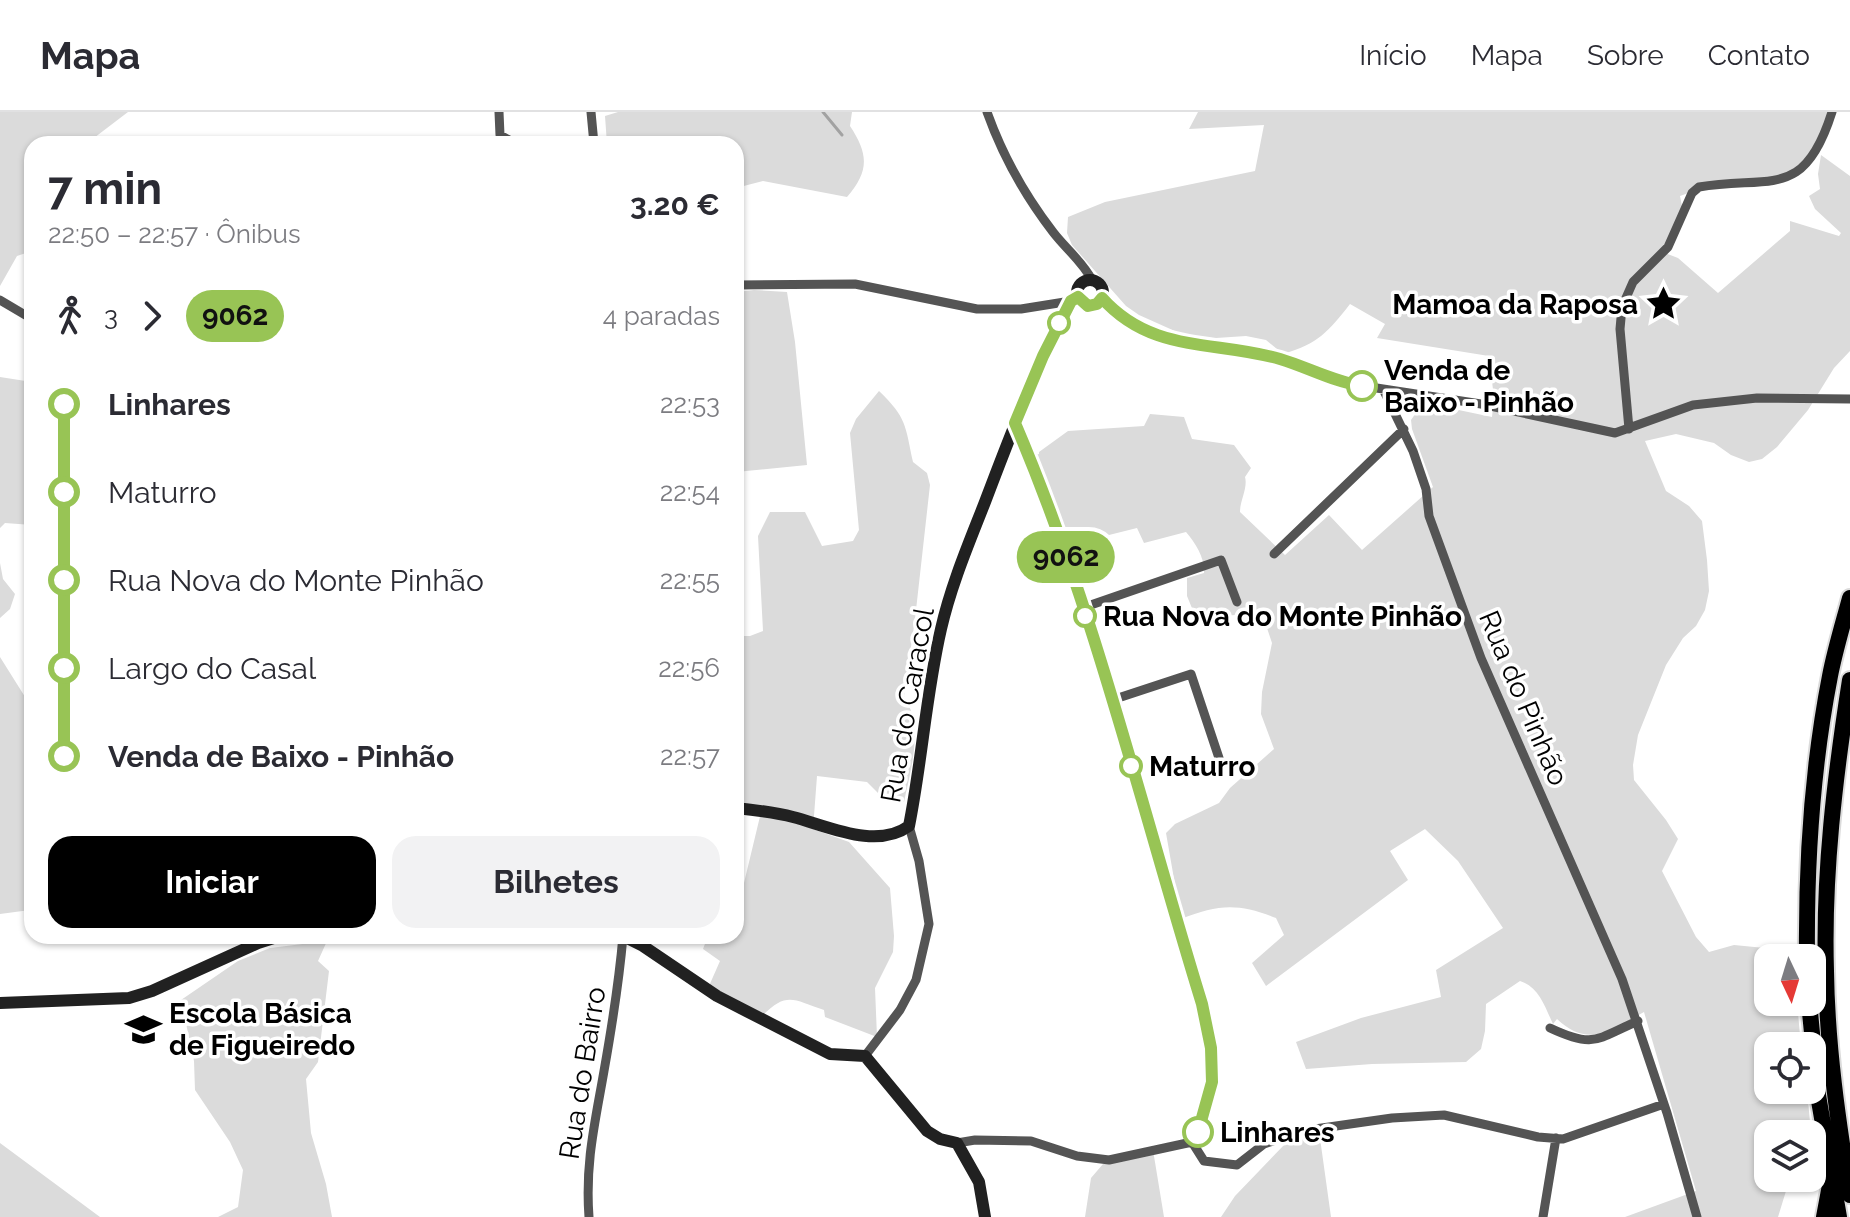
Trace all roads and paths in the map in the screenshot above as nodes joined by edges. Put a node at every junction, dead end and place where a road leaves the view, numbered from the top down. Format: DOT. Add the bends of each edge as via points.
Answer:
graph roads {
  1 [pos="499,112"];
  2 [pos="591,112"];
  3 [pos="987,112"];
  4 [pos="1832,112"];
  5 [pos="502,136"];
  6 [pos="593,136"];
  7 [pos="1092,280"];
  8 [pos="744,285"];
  9 [pos="1102,298"];
  10 [pos="1074,299"];
  11 [pos="0,300"];
  12 [pos="24,314"];
  13 [pos="1383,389"];
  14 [pos="1850,399"];
  15 [pos="1015,423"];
  16 [pos="1404,429"];
  17 [pos="1629,429"];
  18 [pos="1274,554"];
  19 [pos="1850,598"];
  20 [pos="1237,602"];
  21 [pos="1082,608"];
  22 [pos="1850,680"];
  23 [pos="1112,700"];
  24 [pos="1219,758"];
  25 [pos="744,809"];
  26 [pos="909,826"];
  27 [pos="256,944"];
  28 [pos="622,944"];
  29 [pos="639,944"];
  30 [pos="1807,944"];
  31 [pos="0,1003"];
  32 [pos="1810,1016"];
  33 [pos="1638,1021"];
  34 [pos="1550,1028"];
  35 [pos="865,1056"];
  36 [pos="1836,1093"];
  37 [pos="1664,1104"];
  38 [pos="1850,1125"];
  39 [pos="1556,1138"];
  40 [pos="1192,1142"];
  41 [pos="957,1143"];
  42 [pos="1831,1180"];
  43 [pos="1850,1195"];
  44 [pos="589,1217"];
  45 [pos="985,1217"];
  46 [pos="1543,1217"];
  47 [pos="1697,1217"];
  48 [pos="1824,1217"];
  49 [pos="1839,1217"];
  1 -- 5 [label="street"];
  2 -- 6 [label="street"];
  3 -- 7 [label="street" via="1043,218"];
  4 -- 17 [label="street" via="1822,143 1792,174 1775,182 1699,187 1692,193 1668,247 1629,288 1620,329"];
  7 -- 9 [label="street" via="1102,287"];
  7 -- 10 [label="street" via="1081,284"];
  8 -- 10 [label="street" via="855,284 977,309 1021,309"];
  9 -- 10 [label="street" via="1088,306"];
  9 -- 13 [label="street" via="1133,326 1169,340 1277,358"];
  10 -- 15 [label="street, Rua do Caracol"];
  11 -- 12 [label="street"];
  13 -- 16 [label="street, Rua do Pinhão"];
  13 -- 17 [label="street" via="1615,433"];
  14 -- 17 [label="street" via="1757,398 1693,405"];
  15 -- 21 [label="street" via="1045,494"];
  15 -- 26 [label="street, Rua do Caracol" via="942,624"];
  16 -- 18 [label="street"];
  16 -- 33 [label="street, Rua do Pinhão" via="1426,489 1429,516 1481,658"];
  19 -- 30 [label="highway" via="1830,675 1817,759"];
  20 -- 21 [label="street" via="1221,560"];
  21 -- 23 [label="street"];
  22 -- 36 [label="highway" via="1837,761 1826,901"];
  23 -- 24 [label="street" via="1191,674"];
  23 -- 40 [label="street" via="1211,1048 1212,1082"];
  25 -- 26 [label="street, Rua do Caracol" via="879,837"];
  26 -- 35 [label="street" via="929,924 916,980"];
  27 -- 31 [label="street" via="129,998"];
  28 -- 44 [label="street, Rua do Bairro" via="590,1141"];
  29 -- 35 [label="street" via="717,996 830,1054"];
  32 -- 42 [label="highway"];
  33 -- 34 [label="street" via="1592,1041"];
  33 -- 37 [label="street, Rua do Pinhão"];
  35 -- 41 [label="street" via="927,1131"];
  36 -- 38 [label="highway"];
  36 -- 43 [label="highway"];
  37 -- 39 [label="street"];
  37 -- 47 [label="street, Rua do Pinhão"];
  39 -- 40 [label="street" via="1444,1115 1301,1131 1264,1144 1237,1165 1204,1161"];
  39 -- 46 [label="street"];
  40 -- 41 [label="street" via="1109,1160 1031,1141"];
  41 -- 45 [label="street" via="979,1182"];
  42 -- 48 [label="highway"];
  42 -- 49 [label="highway"];
}
